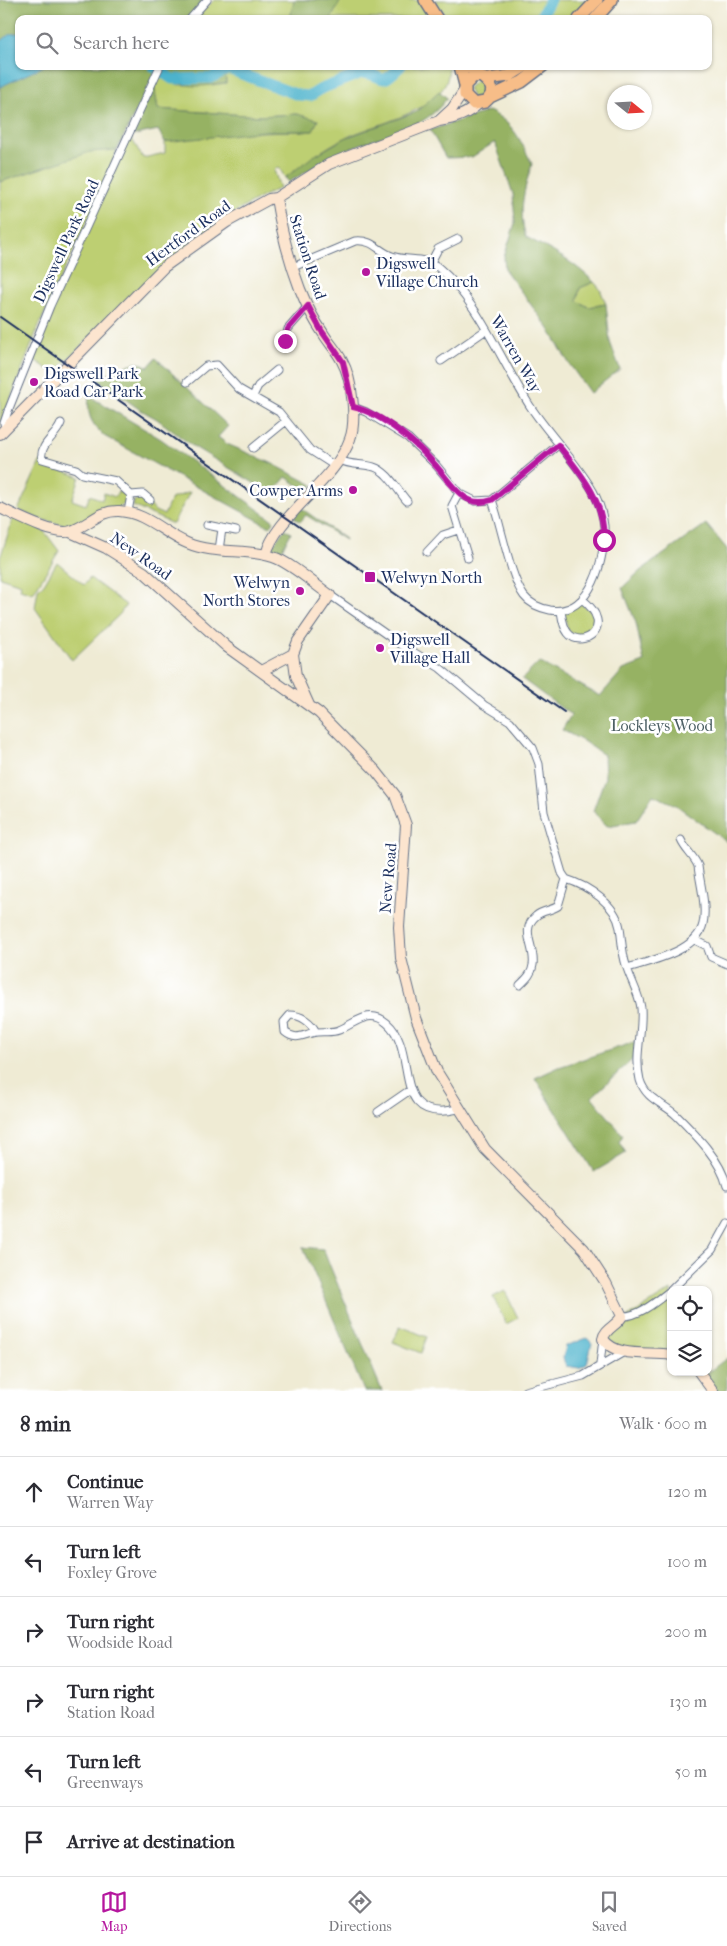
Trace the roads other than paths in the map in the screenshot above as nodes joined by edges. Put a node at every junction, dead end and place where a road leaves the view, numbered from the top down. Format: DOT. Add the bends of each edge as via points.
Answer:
graph roads {
  1 [pos="207,0"];
  2 [pos="425,0"];
  3 [pos="597,0"];
  4 [pos="612,0"];
  5 [pos="194,15"];
  6 [pos="434,15"];
  7 [pos="583,15"];
  8 [pos="599,15"];
  9 [pos="158,70"];
  10 [pos="461,70"];
  11 [pos="473,70"];
  12 [pos="519,70"];
  13 [pos="537,70"];
  14 [pos="484,78"];
  15 [pos="464,88"];
  16 [pos="490,97"];
  17 [pos="478,104"];
  18 [pos="439,121"];
  19 [pos="276,198"];
  20 [pos="458,239"];
  21 [pos="431,262"];
  22 [pos="293,267"];
  23 [pos="308,306"];
  24 [pos="486,330"];
  25 [pos="285,341"];
  26 [pos="442,361"];
  27 [pos="277,370"];
  28 [pos="187,382"];
  29 [pos="253,396"];
  30 [pos="353,407"];
  31 [pos="286,421"];
  32 [pos="61,423"];
  33 [pos="3,432"];
  34 [pos="558,445"];
  35 [pos="253,448"];
  36 [pos="338,463"];
  37 [pos="459,493"];
  38 [pos="131,495"];
  39 [pos="150,500"];
  40 [pos="492,500"];
  41 [pos="407,501"];
  42 [pos="0,508"];
  43 [pos="128,512"];
  44 [pos="207,524"];
  45 [pos="222,529"];
  46 [pos="458,530"];
  47 [pos="236,531"];
  48 [pos="70,532"];
  49 [pos="219,550"];
  50 [pos="428,552"];
  51 [pos="266,555"];
  52 [pos="468,558"];
  53 [pos="330,595"];
  54 [pos="582,599"];
  55 [pos="561,611"];
  56 [pos="293,654"];
  57 [pos="261,671"];
  58 [pos="310,706"];
  59 [pos="681,840"];
  60 [pos="566,879"];
  61 [pos="695,940"];
  62 [pos="727,964"];
  63 [pos="627,968"];
  64 [pos="520,985"];
  65 [pos="316,1032"];
  66 [pos="410,1090"];
  67 [pos="458,1109"];
  68 [pos="378,1112"];
  69 [pos="727,1186"];
  70 [pos="727,1223"];
  71 [pos="675,1286"];
  72 [pos="667,1293"];
  73 [pos="622,1316"];
  74 [pos="603,1339"];
  75 [pos="624,1352"];
  76 [pos="667,1355"];
  77 [pos="600,1364"];
  78 [pos="702,1376"];
  79 [pos="525,1391"];
  80 [pos="713,1391"];
  1 -- 5 [label="street"];
  2 -- 6 [label="main road"];
  3 -- 7 [label="main road"];
  4 -- 8 [label="main road"];
  9 -- 33 [label="street, Digswell Park Road" via="50,306 8,411"];
  10 -- 15 [label="main road"];
  11 -- 14 [label="main road"];
  12 -- 14 [label="main road" via="509,76"];
  13 -- 16 [label="main road" via="522,82"];
  14 -- 15 [label="main road" via="473,77"];
  14 -- 16 [label="main road" via="491,86"];
  15 -- 17 [label="main road" via="467,99"];
  15 -- 18 [label="street, Hertford Road" via="452,109"];
  16 -- 17 [label="main road"];
  17 -- 18 [label="street, Hertford Road" via="471,111"];
  18 -- 19 [label="street, Hertford Road" via="329,164"];
  19 -- 22 [label="street, Station Road"];
  19 -- 33 [label="street, Hertford Road" via="235,217 164,267"];
  20 -- 21 [label="street" via="438,249"];
  21 -- 22 [label="street" via="391,256 364,240"];
  21 -- 24 [label="street, Warren Way" via="451,280"];
  22 -- 23 [label="street, Station Road"];
  23 -- 25 [label="street" via="288,329"];
  23 -- 30 [label="street, Station Road" via="343,362"];
  24 -- 26 [label="street"];
  24 -- 34 [label="street, Warren Way" via="529,405"];
  27 -- 29 [label="street" via="258,386"];
  28 -- 29 [label="street" via="206,366 214,364 239,389"];
  29 -- 31 [label="street"];
  30 -- 36 [label="street, Station Road" via="352,433"];
  30 -- 37 [label="street" via="408,438"];
  31 -- 35 [label="street"];
  31 -- 36 [label="street" via="310,450"];
  32 -- 38 [label="street" via="59,430 42,448 42,459 76,469 82,474 116,481"];
  34 -- 40 [label="street"];
  34 -- 54 [label="street, Warren Way" via="593,491 604,527 600,562"];
  36 -- 41 [label="street" via="379,469"];
  36 -- 51 [label="street, Station Road" via="280,531"];
  37 -- 40 [label="street" via="475,502"];
  37 -- 46 [label="street" via="452,506"];
  38 -- 39 [label="street" via="143,494"];
  38 -- 43 [label="street"];
  40 -- 55 [label="street" via="524,596 540,608"];
  42 -- 48 [label="street, New Road" via="48,529"];
  43 -- 48 [label="street" via="109,511"];
  43 -- 49 [label="street" via="154,522 186,543"];
  44 -- 45 [label="street"];
  45 -- 47 [label="street"];
  45 -- 49 [label="street"];
  46 -- 50 [label="street" via="443,536"];
  46 -- 52 [label="street"];
  48 -- 57 [label="street, New Road" via="106,548 144,572 227,647"];
  49 -- 51 [label="street"];
  51 -- 53 [label="street" via="275,557"];
  53 -- 56 [label="street" via="298,641"];
  53 -- 60 [label="street" via="440,668 510,721 533,748 539,764 544,812"];
  54 -- 55 [label="street"];
  54 -- 55 [label="street" via="598,618 597,629 590,637 579,639 570,635"];
  56 -- 57 [label="street"];
  56 -- 58 [label="street" via="296,676"];
  57 -- 58 [label="street, New Road"];
  58 -- 67 [label="street, New Road" via="386,782 400,807 406,825 398,927 401,958 425,1043"];
  59 -- 61 [label="street" via="686,851 696,860 702,894 703,923"];
  60 -- 63 [label="street" via="597,896 612,909 619,926"];
  60 -- 64 [label="street" via="558,906 540,913 532,921 528,939 533,966"];
  61 -- 62 [label="street" via="707,946 711,957"];
  61 -- 63 [label="street"];
  63 -- 69 [label="street" via="641,1008 638,1066 643,1088 707,1148"];
  65 -- 66 [label="street" via="332,1032 365,1016 383,1020 394,1030"];
  66 -- 67 [label="street" via="423,1107 442,1113"];
  66 -- 68 [label="street"];
  67 -- 73 [label="street, New Road" via="502,1169 584,1250 606,1283"];
  70 -- 71 [label="street" via="712,1250"];
  72 -- 73 [label="street" via="640,1311 628,1317"];
  73 -- 74 [label="street" via="606,1331"];
  74 -- 75 [label="street" via="613,1349"];
  74 -- 77 [label="street"];
  75 -- 76 [label="street"];
  75 -- 77 [label="street"];
  77 -- 79 [label="street" via="583,1376"];
  78 -- 80 [label="street"];
}
